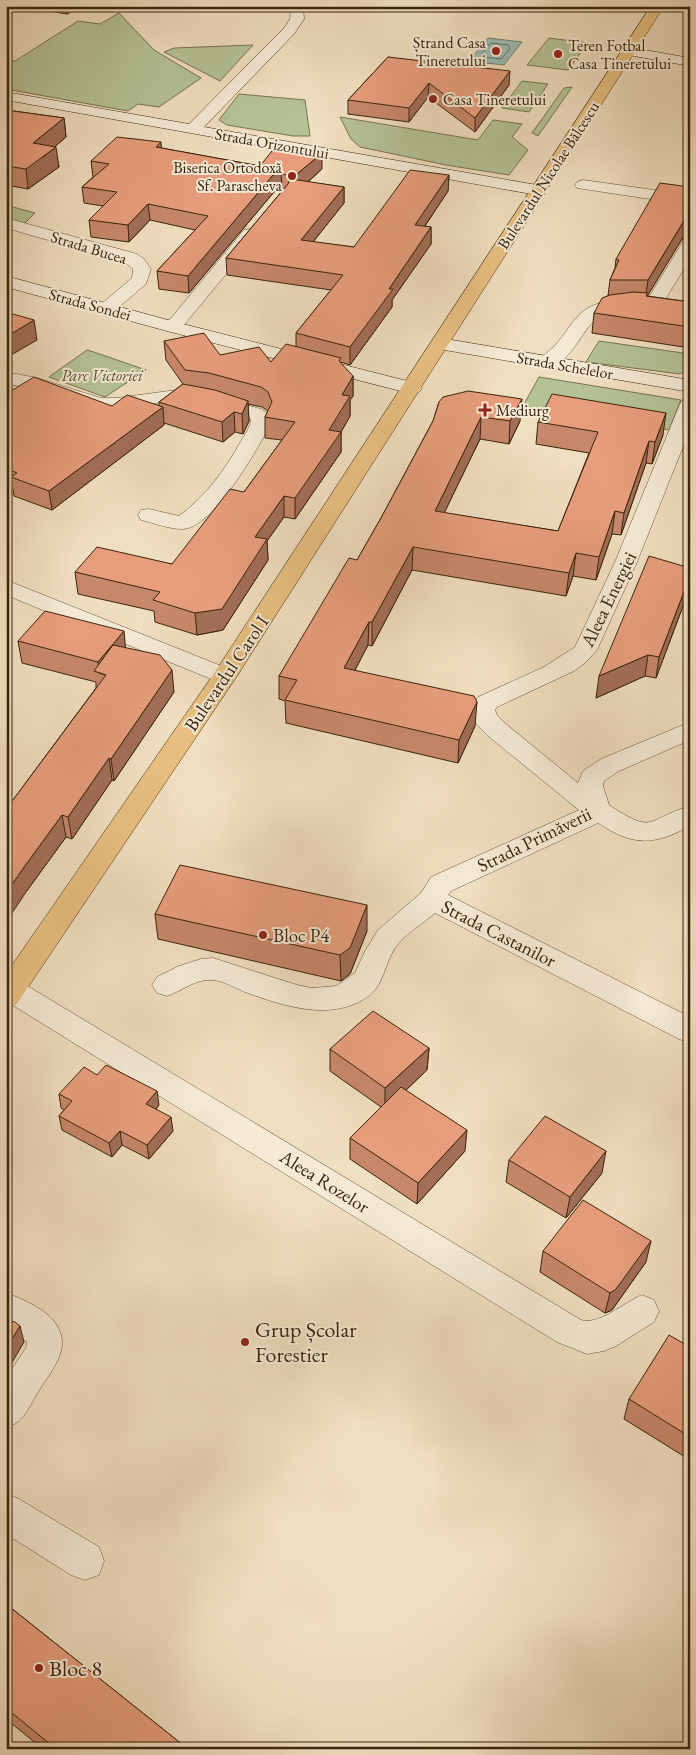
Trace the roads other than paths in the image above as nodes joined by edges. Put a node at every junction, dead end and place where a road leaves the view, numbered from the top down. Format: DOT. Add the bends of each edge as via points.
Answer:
graph roads {
  1 [pos="297,6"];
  2 [pos="658,6"];
  3 [pos="628,51"];
  4 [pos="690,62"];
  5 [pos="6,96"];
  6 [pos="192,130"];
  7 [pos="584,185"];
  8 [pos="538,190"];
  9 [pos="690,200"];
  10 [pos="262,219"];
  11 [pos="6,223"];
  12 [pos="690,244"];
  13 [pos="6,281"];
  14 [pos="652,307"];
  15 [pos="106,309"];
  16 [pos="690,310"];
  17 [pos="173,327"];
  18 [pos="440,344"];
  19 [pos="547,362"];
  20 [pos="6,378"];
  21 [pos="690,386"];
  22 [pos="412,388"];
  23 [pos="690,404"];
  24 [pos="149,515"];
  25 [pos="6,588"];
  26 [pos="225,676"];
  27 [pos="690,730"];
  28 [pos="598,812"];
  29 [pos="690,815"];
  30 [pos="432,900"];
  31 [pos="166,985"];
  32 [pos="9,993"];
  33 [pos="690,1030"];
  34 [pos="6,1308"];
  35 [pos="642,1312"];
  36 [pos="6,1412"];
  37 [pos="6,1512"];
  38 [pos="85,1561"];
  1 -- 6 [label="street" via="296,19 289,31"];
  2 -- 3 [label="main road, Bulevardul Nicolae Bălcescu"];
  3 -- 4 [label="street"];
  3 -- 8 [label="main road, Bulevardul Nicolae Bălcescu"];
  5 -- 6 [label="street, Strada Orizontului"];
  6 -- 8 [label="street, Strada Orizontului"];
  7 -- 9 [label="street"];
  8 -- 18 [label="main road, Bulevardul Nicolae Bălcescu"];
  10 -- 17 [label="street"];
  11 -- 15 [label="street, Strada Bucea" via="131,258 138,263 142,270 140,280"];
  12 -- 14 [label="street"];
  13 -- 15 [label="street, Strada Sondei"];
  14 -- 16 [label="street"];
  14 -- 19 [label="street" via="621,306 591,314 558,354"];
  15 -- 17 [label="street, Strada Sondei"];
  17 -- 22 [label="street, Strada Sondei"];
  18 -- 19 [label="street, Strada Schelelor"];
  18 -- 22 [label="main road, Bulevardul Carol I"];
  19 -- 21 [label="street, Strada Schelelor"];
  20 -- 24 [label="street" via="31,381 102,404 119,405 165,396 186,396 254,413 262,418 226,485 198,513 183,522"];
  22 -- 26 [label="main road, Bulevardul Carol I"];
  23 -- 28 [label="street, Aleea Energiei" via="635,565 585,650 563,667 487,702 483,710 485,718 497,730"];
  25 -- 26 [label="street"];
  26 -- 32 [label="main road, Bulevardul Carol I"];
  27 -- 28 [label="street, Strada Primăverii" via="592,776 590,786"];
  28 -- 29 [label="street" via="636,833 658,830"];
  28 -- 30 [label="street, Strada Primăverii" via="447,881 438,888"];
  30 -- 31 [label="street, Strada Castanilor" via="383,944 372,972 363,983 339,997 322,999 279,994 214,969 197,971"];
  30 -- 33 [label="street, Strada Castanilor"];
  32 -- 35 [label="street, Aleea Rozelor" via="569,1331 587,1338 604,1335"];
  34 -- 36 [label="street" via="25,1316 37,1326 44,1338 43,1352"];
  37 -- 38 [label="street"];
}
